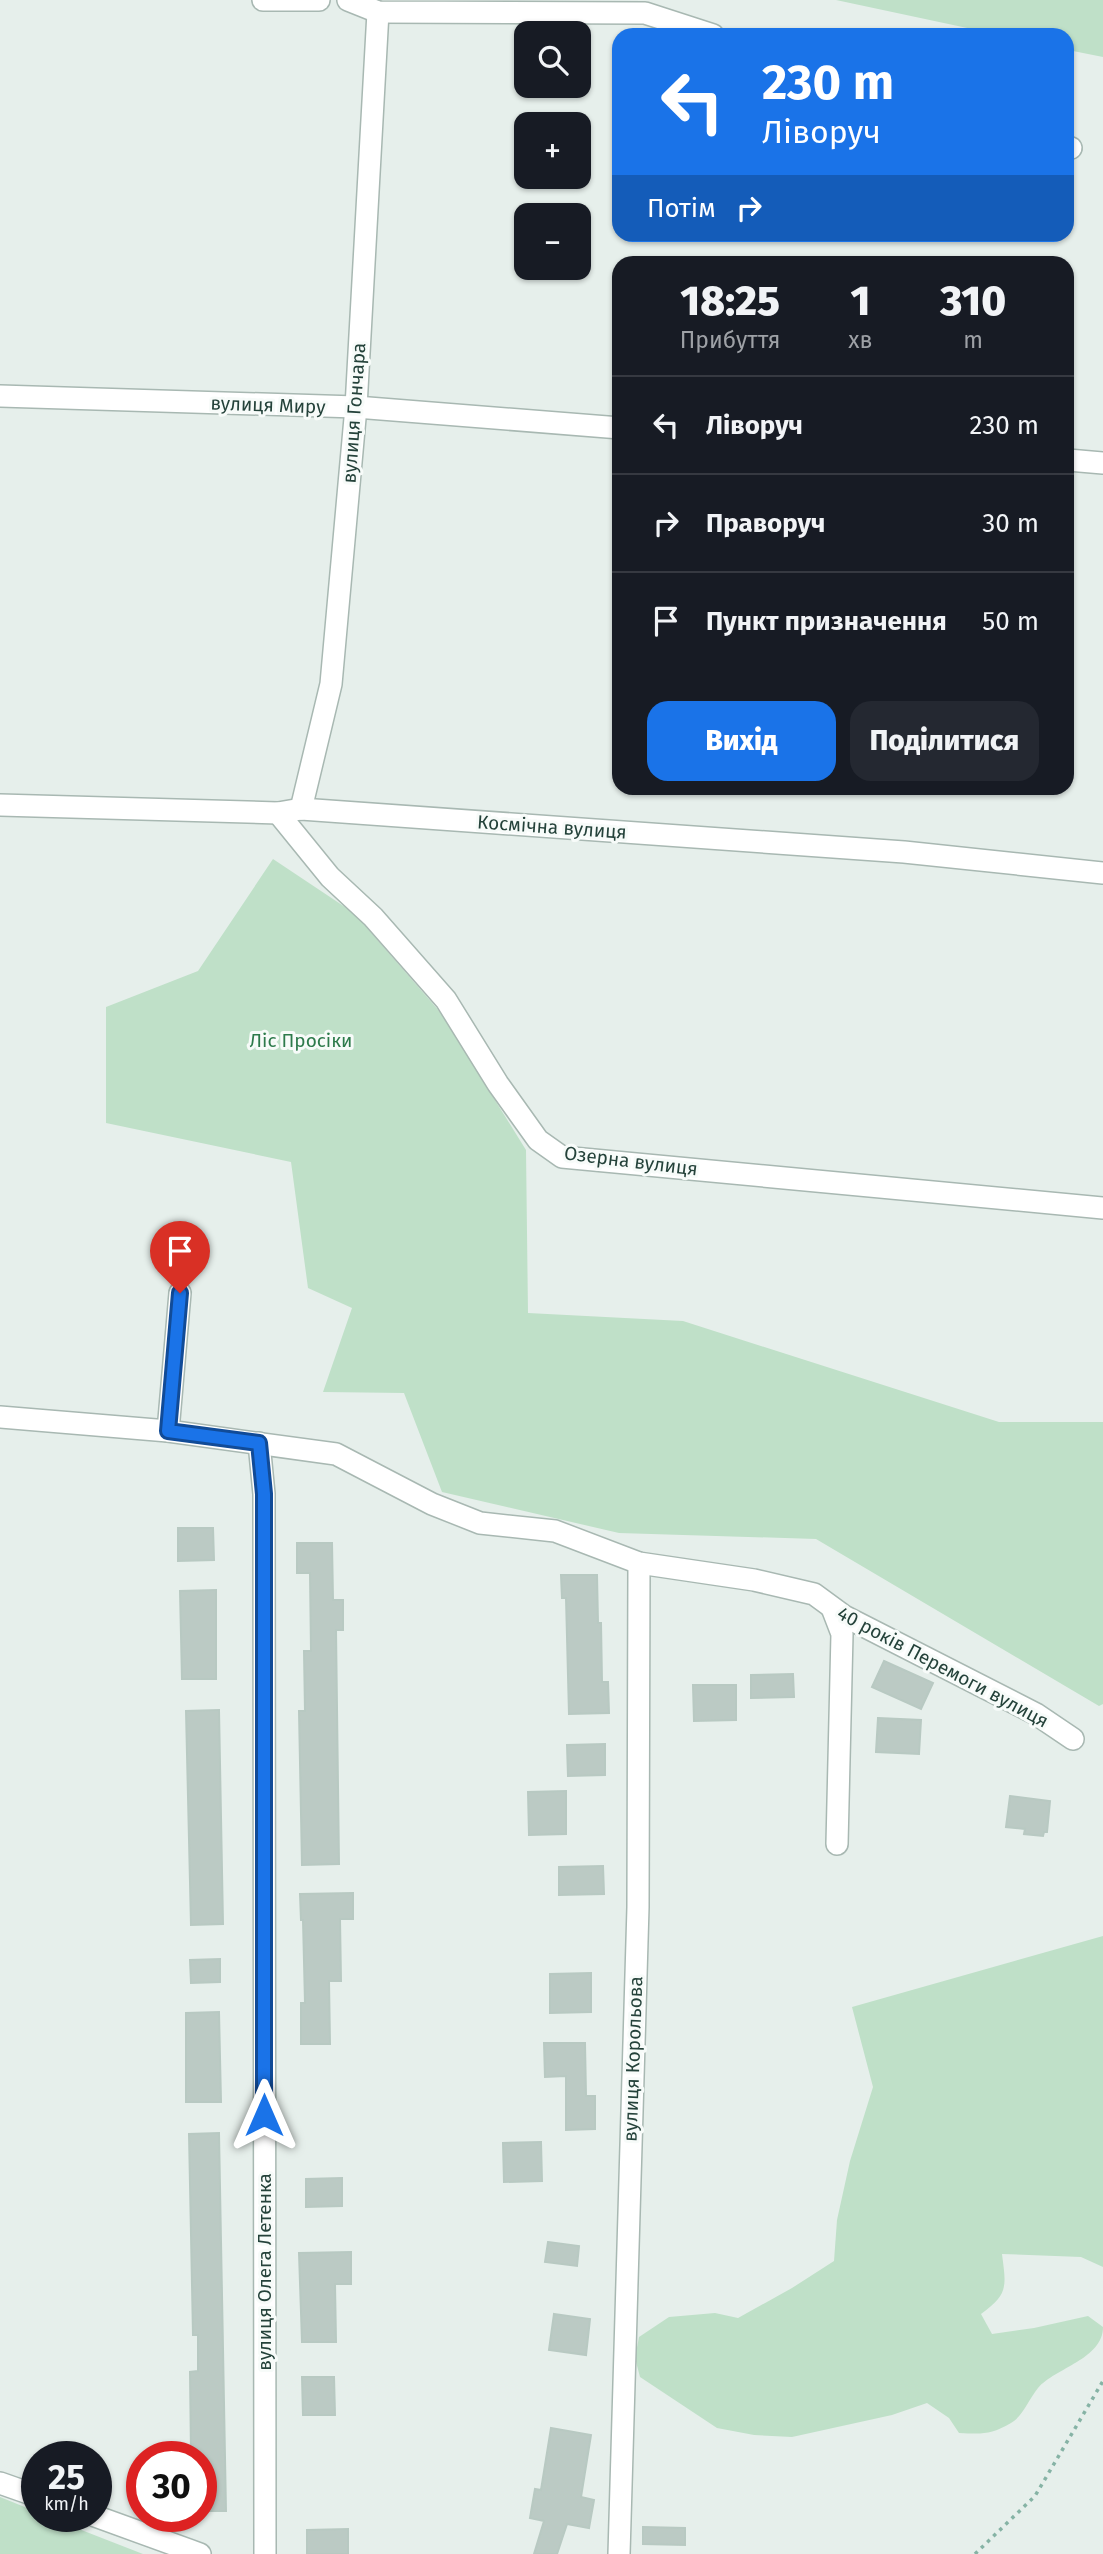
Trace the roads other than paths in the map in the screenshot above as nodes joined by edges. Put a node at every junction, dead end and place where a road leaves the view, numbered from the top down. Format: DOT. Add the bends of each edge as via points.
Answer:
graph roads {
  1 [pos="263,0"];
  2 [pos="319,0"];
  3 [pos="348,0"];
  4 [pos="378,12"];
  5 [pos="691,28"];
  6 [pos="0,396"];
  7 [pos="356,407"];
  8 [pos="612,427"];
  9 [pos="1074,461"];
  10 [pos="1103,463"];
  11 [pos="0,805"];
  12 [pos="302,809"];
  13 [pos="278,813"];
  14 [pos="1103,873"];
  15 [pos="1103,1208"];
  16 [pos="180,1293"];
  17 [pos="0,1417"];
  18 [pos="168,1431"];
  19 [pos="259,1443"];
  20 [pos="639,1563"];
  21 [pos="832,1608"];
  22 [pos="1073,1739"];
  23 [pos="837,1844"];
  24 [pos="0,2483"];
  25 [pos="21,2490"];
  26 [pos="112,2522"];
  27 [pos="200,2554"];
  28 [pos="265,2554"];
  29 [pos="619,2554"];
  1 -- 2 [label="street"];
  3 -- 4 [label="street"];
  4 -- 5 [label="street" via="645,13"];
  4 -- 7 [label="street, вулиця Гончара"];
  6 -- 7 [label="street, вулиця Миру"];
  7 -- 8 [label="street, вулиця Миру"];
  7 -- 12 [label="street, вулиця Гончара" via="331,684"];
  9 -- 10 [label="street"];
  11 -- 13 [label="street, Космічна вулиця"];
  12 -- 13 [label="street, Космічна вулиця"];
  12 -- 14 [label="street, Космічна вулиця" via="904,852"];
  13 -- 15 [label="street, Озерна вулиця" via="330,877 373,917 446,1000 538,1140 562,1157"];
  16 -- 18 [label="street"];
  17 -- 18 [label="street, 40 років Перемоги вулиця"];
  18 -- 19 [label="street, 40 років Перемоги вулиця"];
  19 -- 20 [label="street, 40 років Перемоги вулиця" via="337,1454 432,1504 480,1523 555,1531"];
  19 -- 28 [label="street, вулиця Олега Летенка" via="264,1494"];
  20 -- 21 [label="street, 40 років Перемоги вулиця" via="754,1580 814,1594"];
  20 -- 29 [label="street, вулиця Корольова" via="638,1907"];
  21 -- 22 [label="street, 40 років Перемоги вулиця" via="1036,1714"];
  21 -- 23 [label="street" via="842,1634"];
  24 -- 25 [label="street"];
  26 -- 27 [label="street"];
}
